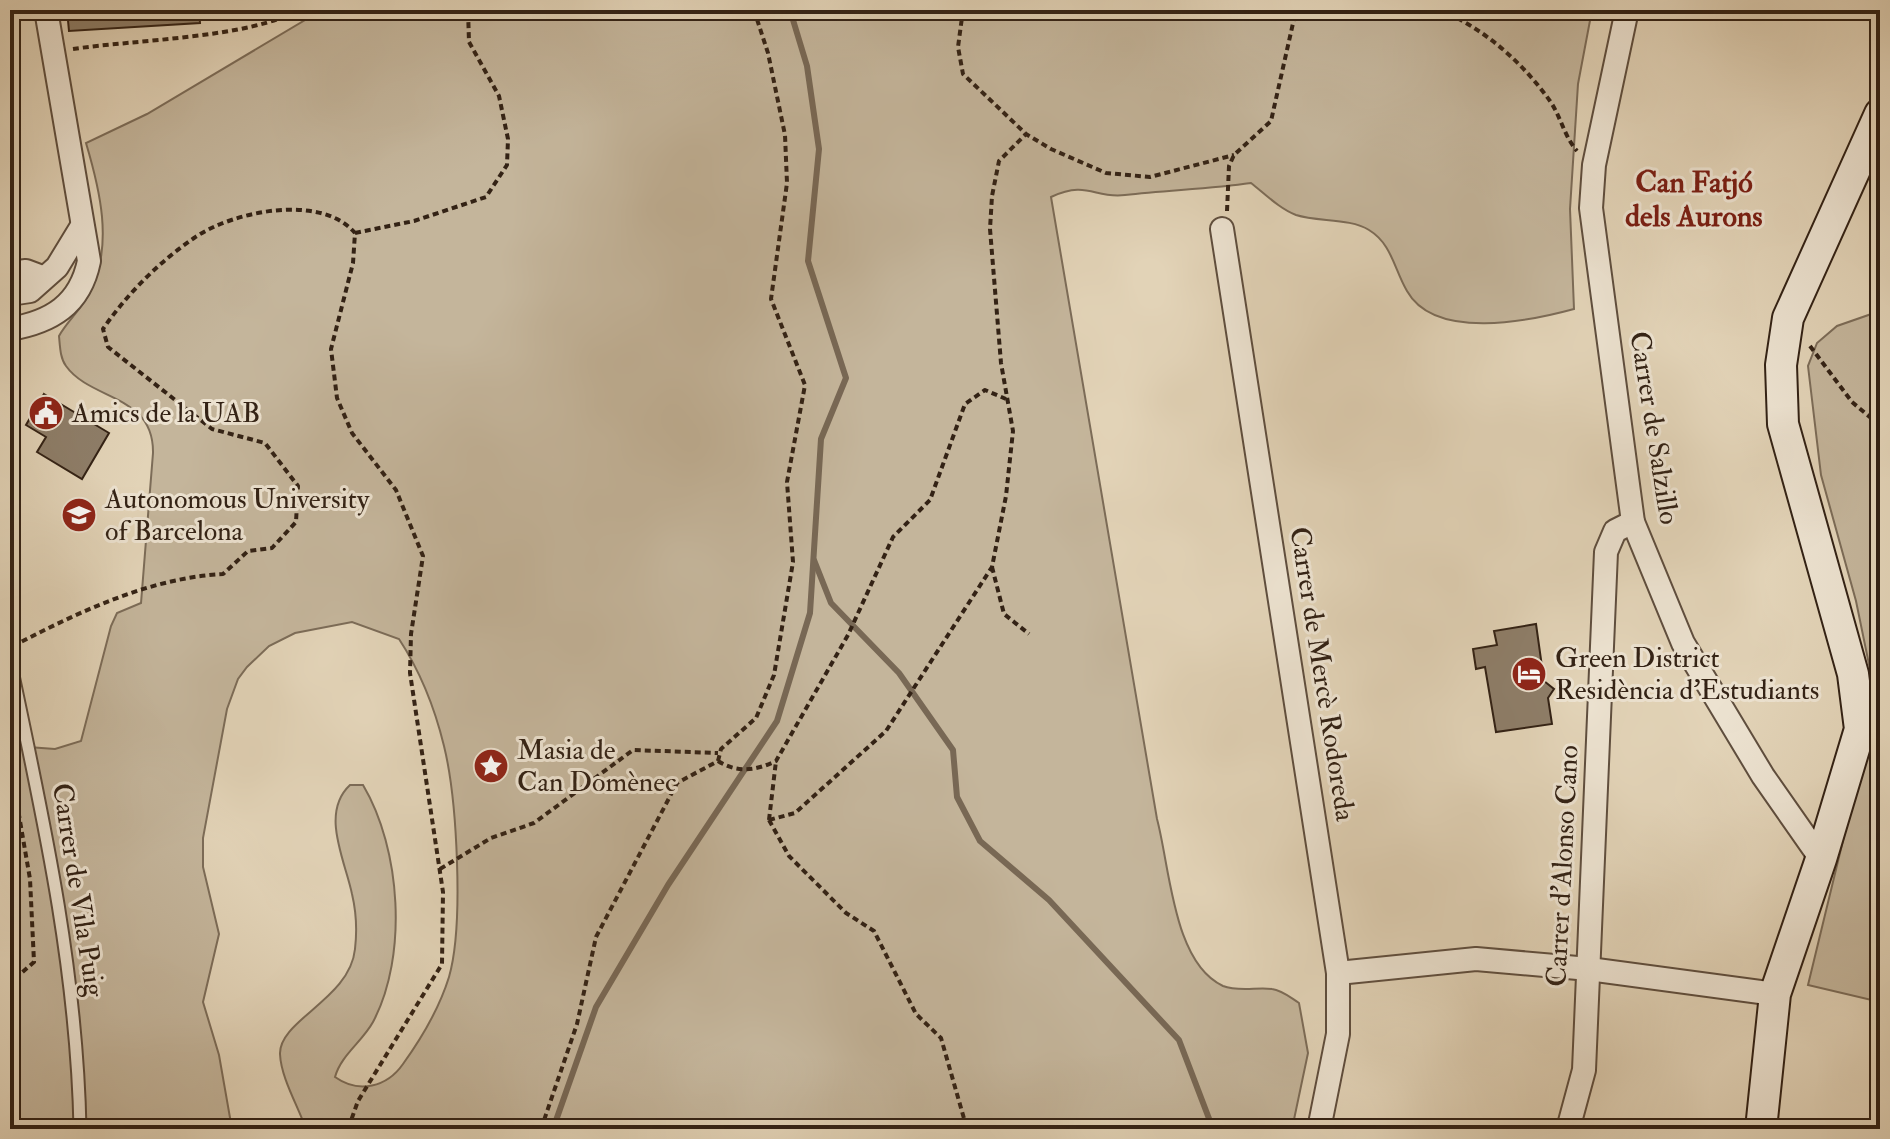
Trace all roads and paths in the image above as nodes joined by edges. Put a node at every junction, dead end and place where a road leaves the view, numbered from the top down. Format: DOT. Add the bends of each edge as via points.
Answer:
graph roads {
  1 [pos="46,10"];
  2 [pos="298,10"];
  3 [pos="468,10"];
  4 [pos="754,10"];
  5 [pos="963,10"];
  6 [pos="1296,10"];
  7 [pos="1439,10"];
  8 [pos="1627,10"];
  9 [pos="53,51"];
  10 [pos="1880,114"];
  11 [pos="1026,134"];
  12 [pos="1234,155"];
  13 [pos="1594,165"];
  14 [pos="82,226"];
  15 [pos="1222,229"];
  16 [pos="355,233"];
  17 [pos="10,273"];
  18 [pos="42,277"];
  19 [pos="10,294"];
  20 [pos="1788,318"];
  21 [pos="10,329"];
  22 [pos="1007,400"];
  23 [pos="1880,464"];
  24 [pos="1633,522"];
  25 [pos="992,567"];
  26 [pos="1029,634"];
  27 [pos="10,648"];
  28 [pos="10,661"];
  29 [pos="718,753"];
  30 [pos="718,761"];
  31 [pos="776,761"];
  32 [pos="10,763"];
  33 [pos="769,820"];
  34 [pos="1821,859"];
  35 [pos="440,869"];
  36 [pos="1589,969"];
  37 [pos="1338,973"];
  38 [pos="10,983"];
  39 [pos="1775,994"];
  40 [pos="80,1129"];
  41 [pos="348,1129"];
  42 [pos="541,1129"];
  43 [pos="967,1129"];
  44 [pos="1319,1129"];
  45 [pos="1568,1129"];
  46 [pos="1761,1129"];
  1 -- 9 [label="street"];
  2 -- 9 [label="path" via="283,19 235,29"];
  3 -- 16 [label="path" via="469,42 499,96 507,165 486,197 414,221"];
  4 -- 29 [label="path" via="785,135 787,183 771,299 805,385 787,482 793,562 774,675 756,718"];
  5 -- 11 [label="path" via="958,47 963,74"];
  6 -- 12 [label="path" via="1271,121"];
  7 -- 13 [label="path" via="1511,55 1552,104 1565,137"];
  8 -- 13 [label="street, Carrer de Salzillo"];
  9 -- 14 [label="street"];
  10 -- 20 [label="street"];
  11 -- 12 [label="path" via="1106,173 1150,177"];
  11 -- 22 [label="path" via="999,161 992,196 990,229"];
  12 -- 15 [label="path"];
  13 -- 24 [label="street, Carrer de Salzillo" via="1591,208"];
  14 -- 18 [label="street" via="57,267"];
  14 -- 21 [label="street" via="89,261 78,294 42,322"];
  15 -- 37 [label="street, Carrer de Mercè Rodoreda"];
  16 -- 27 [label="path" via="345,220 302,208 246,215 196,237 124,297 103,329 108,347 212,429 265,443 298,486 296,522 272,548 248,551 223,574 183,576 71,615"];
  16 -- 35 [label="path" via="353,263 331,349 337,398 352,433 396,490 423,556 410,673"];
  17 -- 18 [label="street"];
  18 -- 19 [label="street" via="30,291"];
  20 -- 23 [label="path" via="1852,402 1871,418"];
  20 -- 34 [label="street" via="1781,365 1783,424 1853,674 1860,729"];
  22 -- 25 [label="path" via="1013,431"];
  22 -- 31 [label="path" via="985,390 965,404 930,500 893,537 848,635"];
  24 -- 34 [label="street, Carrer de Salzillo" via="1683,643 1763,776"];
  24 -- 36 [label="street, Carrer d'Alonso Cano" via="1615,531 1606,552"];
  25 -- 26 [label="path" via="1004,614"];
  25 -- 33 [label="path" via="886,731 795,813"];
  28 -- 40 [label="lane, Carrer de Vila Puig" via="71,971"];
  29 -- 30 [label="path"];
  29 -- 35 [label="path" via="633,750 534,823 491,838"];
  30 -- 31 [label="path" via="732,770 760,769"];
  30 -- 42 [label="path" via="677,783 596,937 577,1024"];
  31 -- 33 [label="path"];
  32 -- 38 [label="path" via="35,925 34,962"];
  33 -- 43 [label="path" via="789,856 846,913 874,931 916,1014 941,1038"];
  34 -- 39 [label="street"];
  35 -- 41 [label="path" via="442,964 358,1101"];
  36 -- 37 [label="street" via="1476,959"];
  36 -- 39 [label="street"];
  36 -- 45 [label="street, Carrer d'Alonso Cano" via="1584,1070"];
  37 -- 44 [label="street, Carrer de Mercè Rodoreda" via="1338,1034"];
  39 -- 46 [label="street"];
}
